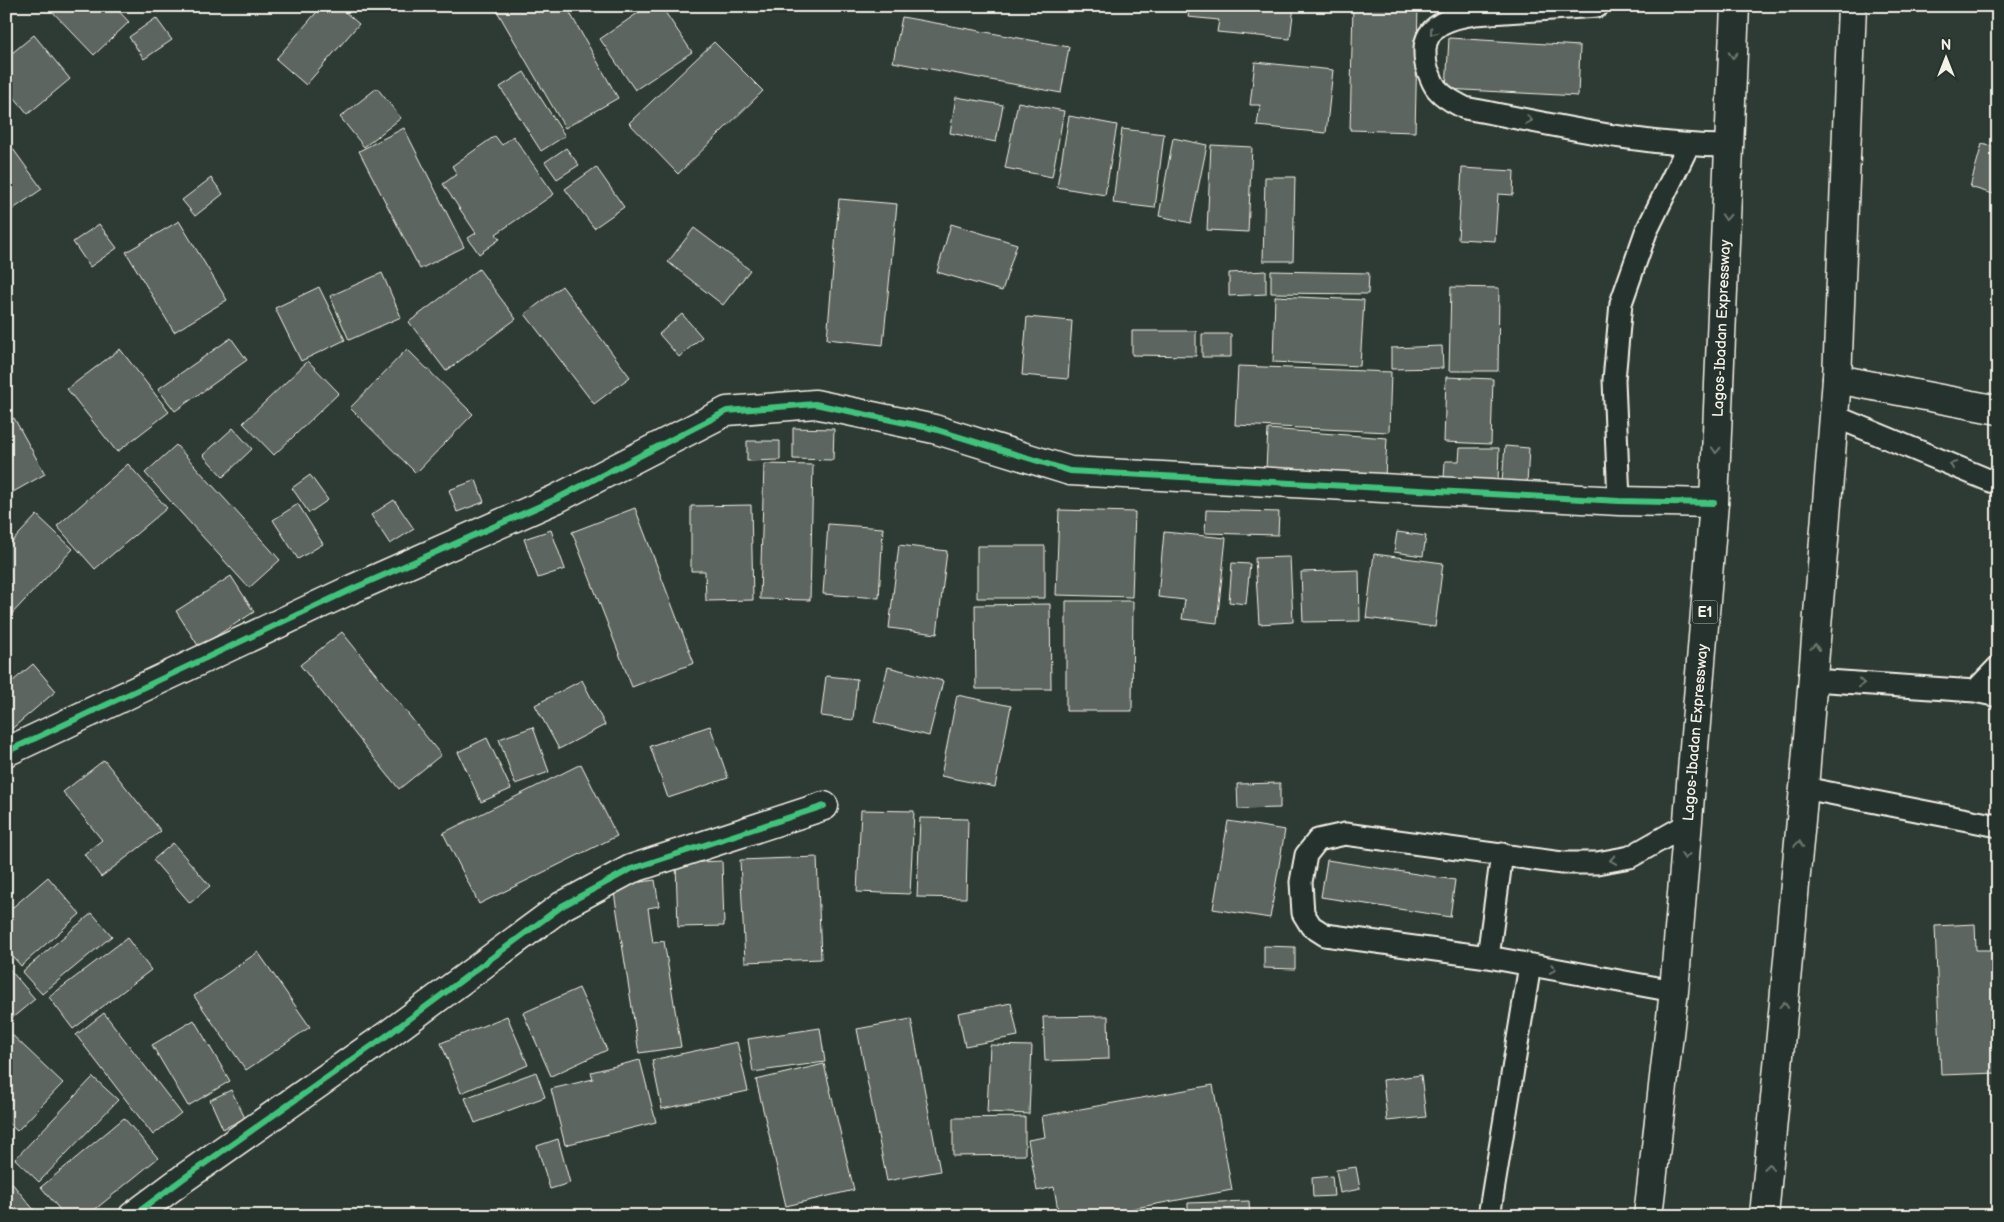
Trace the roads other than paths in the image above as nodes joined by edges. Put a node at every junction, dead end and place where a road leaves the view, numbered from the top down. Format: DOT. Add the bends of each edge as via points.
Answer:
graph roads {
  1 [pos="1598,6"];
  2 [pos="1735,6"];
  3 [pos="1852,6"];
  4 [pos="1688,146"];
  5 [pos="1729,146"];
  6 [pos="1837,379"];
  7 [pos="1998,410"];
  8 [pos="1834,416"];
  9 [pos="1998,484"];
  10 [pos="1619,501"];
  11 [pos="1714,503"];
  12 [pos="1998,667"];
  13 [pos="1813,680"];
  14 [pos="1975,691"];
  15 [pos="1998,696"];
  16 [pos="6,752"];
  17 [pos="1804,788"];
  18 [pos="824,806"];
  19 [pos="1688,824"];
  20 [pos="1998,826"];
  21 [pos="1502,854"];
  22 [pos="1488,957"];
  23 [pos="1530,965"];
  24 [pos="1674,991"];
  25 [pos="134,1216"];
  26 [pos="1489,1216"];
  27 [pos="1648,1216"];
  28 [pos="1764,1216"];
  1 -- 4 [label="lane, one-way" via="1455,16 1430,32 1424,45 1425,65 1437,90 1465,108 1635,140"];
  2 -- 5 [label="main road, Lagos-Ibadan Expressway / E1, one-way"];
  3 -- 6 [label="main road"];
  4 -- 5 [label="lane"];
  4 -- 10 [label="lane" via="1646,232 1621,303 1614,380"];
  5 -- 11 [label="main road, Lagos-Ibadan Expressway / E1, one-way"];
  6 -- 7 [label="main road"];
  6 -- 8 [label="main road"];
  9 -- 8 [label="lane, one-way"];
  13 -- 8 [label="main road, one-way"];
  10 -- 11 [label="main road"];
  10 -- 16 [label="main road" via="1070,471 934,429 815,404 727,411 556,499 350,590"];
  11 -- 19 [label="main road, Lagos-Ibadan Expressway / E1"];
  12 -- 14 [label="lane"];
  13 -- 14 [label="lane, one-way"];
  13 -- 17 [label="main road"];
  14 -- 15 [label="lane"];
  17 -- 20 [label="lane"];
  28 -- 17 [label="main road, one-way"];
  18 -- 25 [label="main road" via="631,869 562,906"];
  19 -- 21 [label="lane, one-way" via="1622,859 1562,863"];
  19 -- 24 [label="main road, Lagos-Ibadan Expressway / E1, one-way"];
  21 -- 22 [label="lane"];
  21 -- 22 [label="lane" via="1345,834 1318,840 1306,855 1301,882 1302,913 1311,926 1326,935"];
  22 -- 23 [label="lane"];
  23 -- 24 [label="lane, one-way"];
  23 -- 26 [label="lane"];
  24 -- 27 [label="main road, Lagos-Ibadan Expressway / E1"];
}
